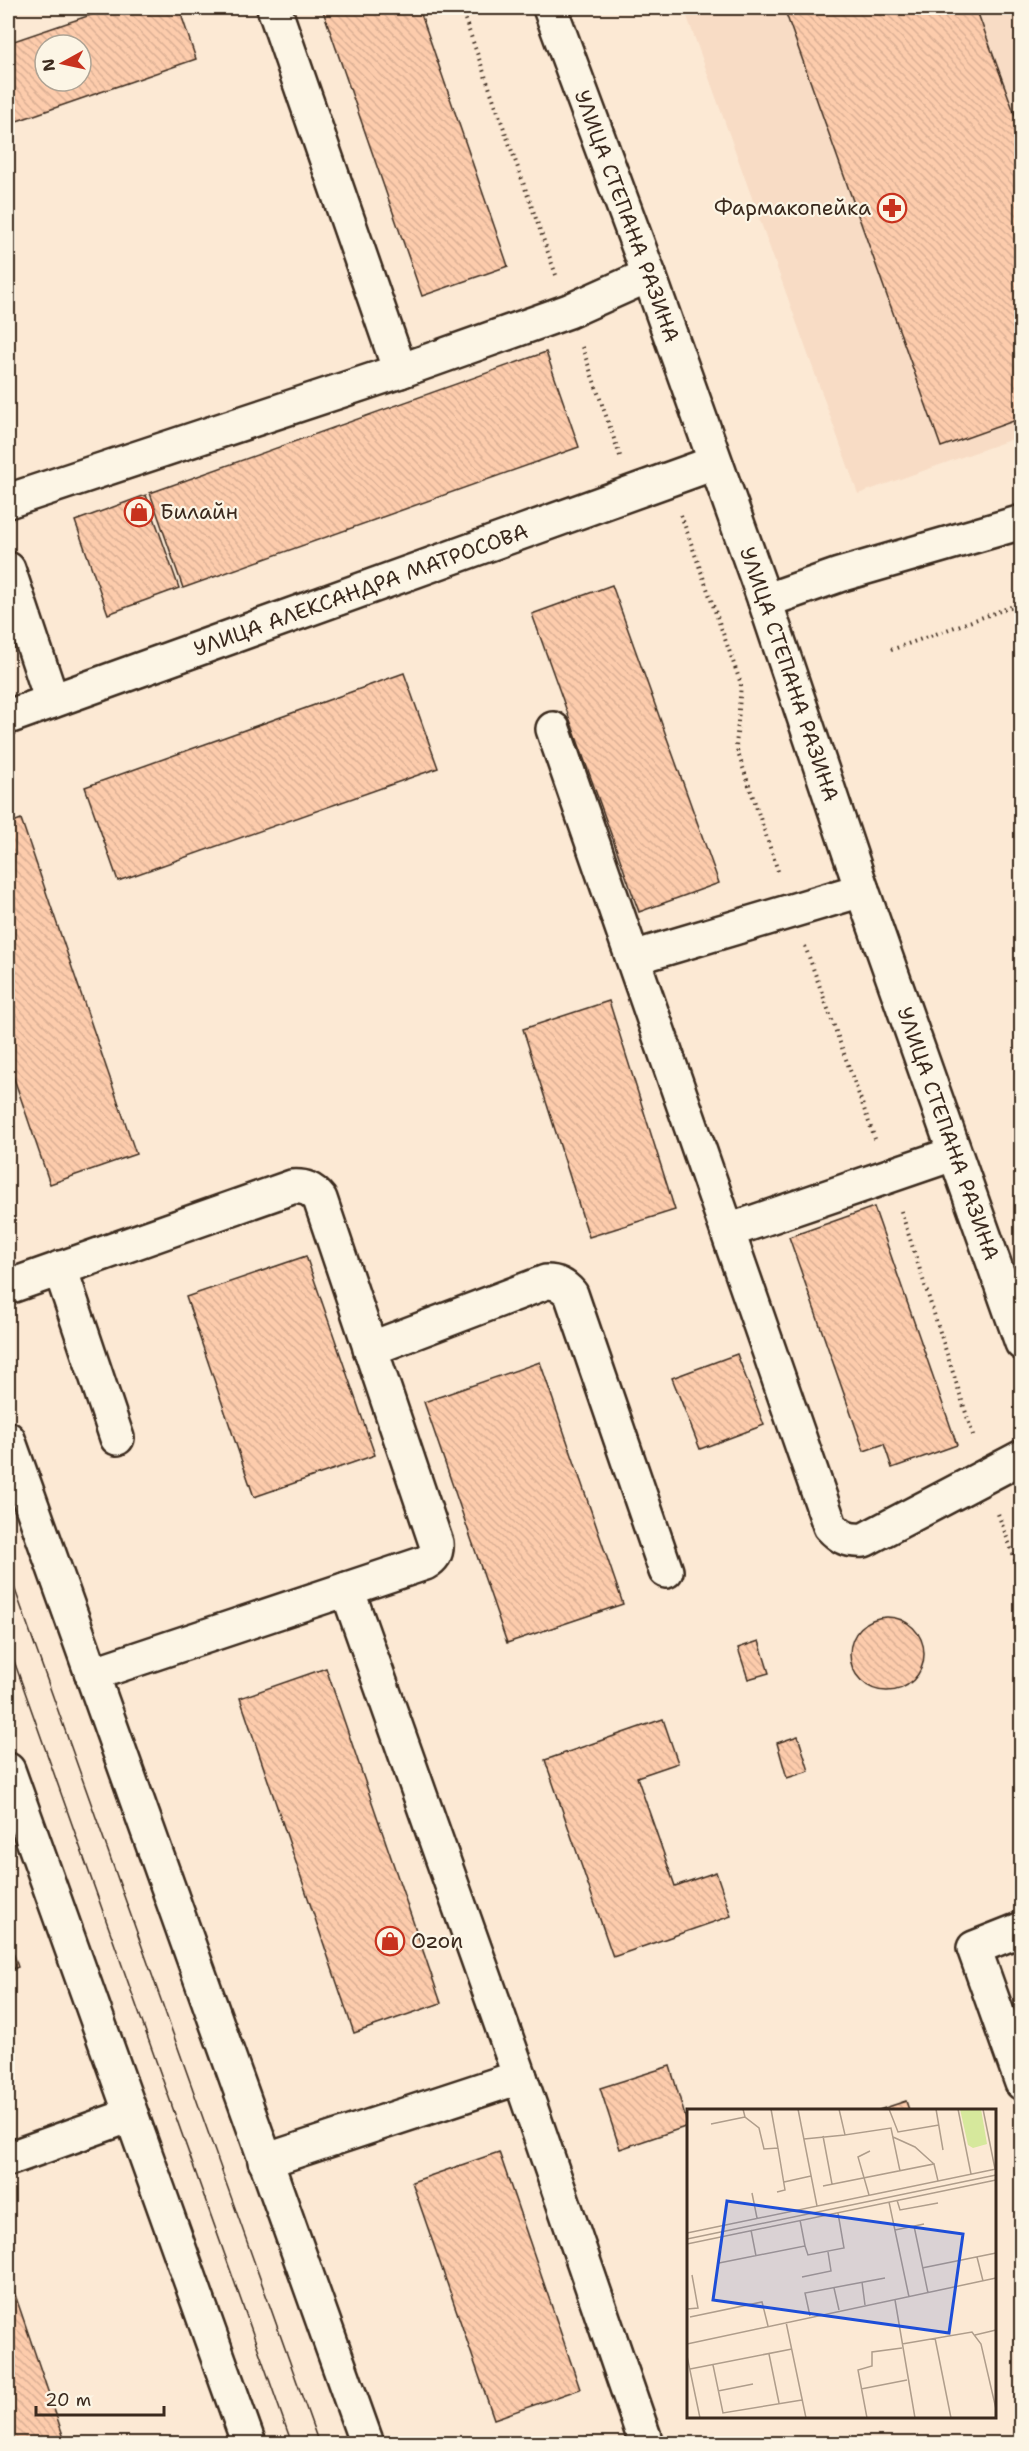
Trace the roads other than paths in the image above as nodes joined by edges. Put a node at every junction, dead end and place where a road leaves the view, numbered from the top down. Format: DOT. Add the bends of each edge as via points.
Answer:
graph roads {
  1 [pos="274,8"];
  2 [pos="550,8"];
  3 [pos="649,275"];
  4 [pos="400,371"];
  5 [pos="714,463"];
  6 [pos="8,501"];
  7 [pos="1022,522"];
  8 [pos="8,568"];
  9 [pos="765,601"];
  10 [pos="52,701"];
  11 [pos="8,717"];
  12 [pos="554,729"];
  13 [pos="862,890"];
  14 [pos="633,958"];
  15 [pos="953,1154"];
  16 [pos="728,1231"];
  17 [pos="60,1268"];
  18 [pos="8,1287"];
  19 [pos="1022,1343"];
  20 [pos="370,1349"];
  21 [pos="117,1438"];
  22 [pos="8,1439"];
  23 [pos="1022,1457"];
  24 [pos="15,1487"];
  25 [pos="666,1571"];
  26 [pos="347,1589"];
  27 [pos="92,1674"];
  28 [pos="8,1770"];
  29 [pos="1022,1929"];
  30 [pos="520,2077"];
  31 [pos="1022,2083"];
  32 [pos="131,2115"];
  33 [pos="8,2159"];
  34 [pos="266,2161"];
  35 [pos="644,2437"];
  36 [pos="249,2444"];
  37 [pos="366,2444"];
  1 -- 4 [label="street"];
  2 -- 3 [label="street, УЛИЦА СТЕПАНА РАЗИНА"];
  3 -- 4 [label="street" via="569,311"];
  3 -- 5 [label="street, УЛИЦА СТЕПАНА РАЗИНА"];
  4 -- 6 [label="street"];
  5 -- 9 [label="street, УЛИЦА СТЕПАНА РАЗИНА"];
  5 -- 10 [label="street, УЛИЦА АЛЕКСАНДРА МАТРОСОВА"];
  7 -- 9 [label="street" via="839,575"];
  8 -- 10 [label="street"];
  9 -- 13 [label="street, УЛИЦА СТЕПАНА РАЗИНА"];
  10 -- 11 [label="street, УЛИЦА АЛЕКСАНДРА МАТРОСОВА"];
  12 -- 14 [label="street"];
  13 -- 14 [label="street"];
  13 -- 15 [label="street, УЛИЦА СТЕПАНА РАЗИНА"];
  14 -- 16 [label="street"];
  15 -- 16 [label="street"];
  15 -- 19 [label="street, УЛИЦА СТЕПАНА РАЗИНА"];
  16 -- 23 [label="street" via="830,1526 839,1536 851,1541 864,1540"];
  17 -- 18 [label="street"];
  17 -- 20 [label="street" via="292,1187 307,1188 320,1199"];
  17 -- 21 [label="street"];
  20 -- 25 [label="street" via="546,1282 564,1286 571,1294"];
  20 -- 26 [label="street" via="436,1551 433,1559 425,1563"];
  22 -- 24 [label="street"];
  24 -- 27 [label="street"];
  26 -- 27 [label="street"];
  26 -- 30 [label="street"];
  27 -- 34 [label="street"];
  28 -- 32 [label="street"];
  29 -- 31 [label="street" via="974,1948"];
  30 -- 34 [label="street"];
  30 -- 35 [label="street"];
  32 -- 33 [label="street"];
  32 -- 36 [label="street"];
  34 -- 37 [label="street"];
}
